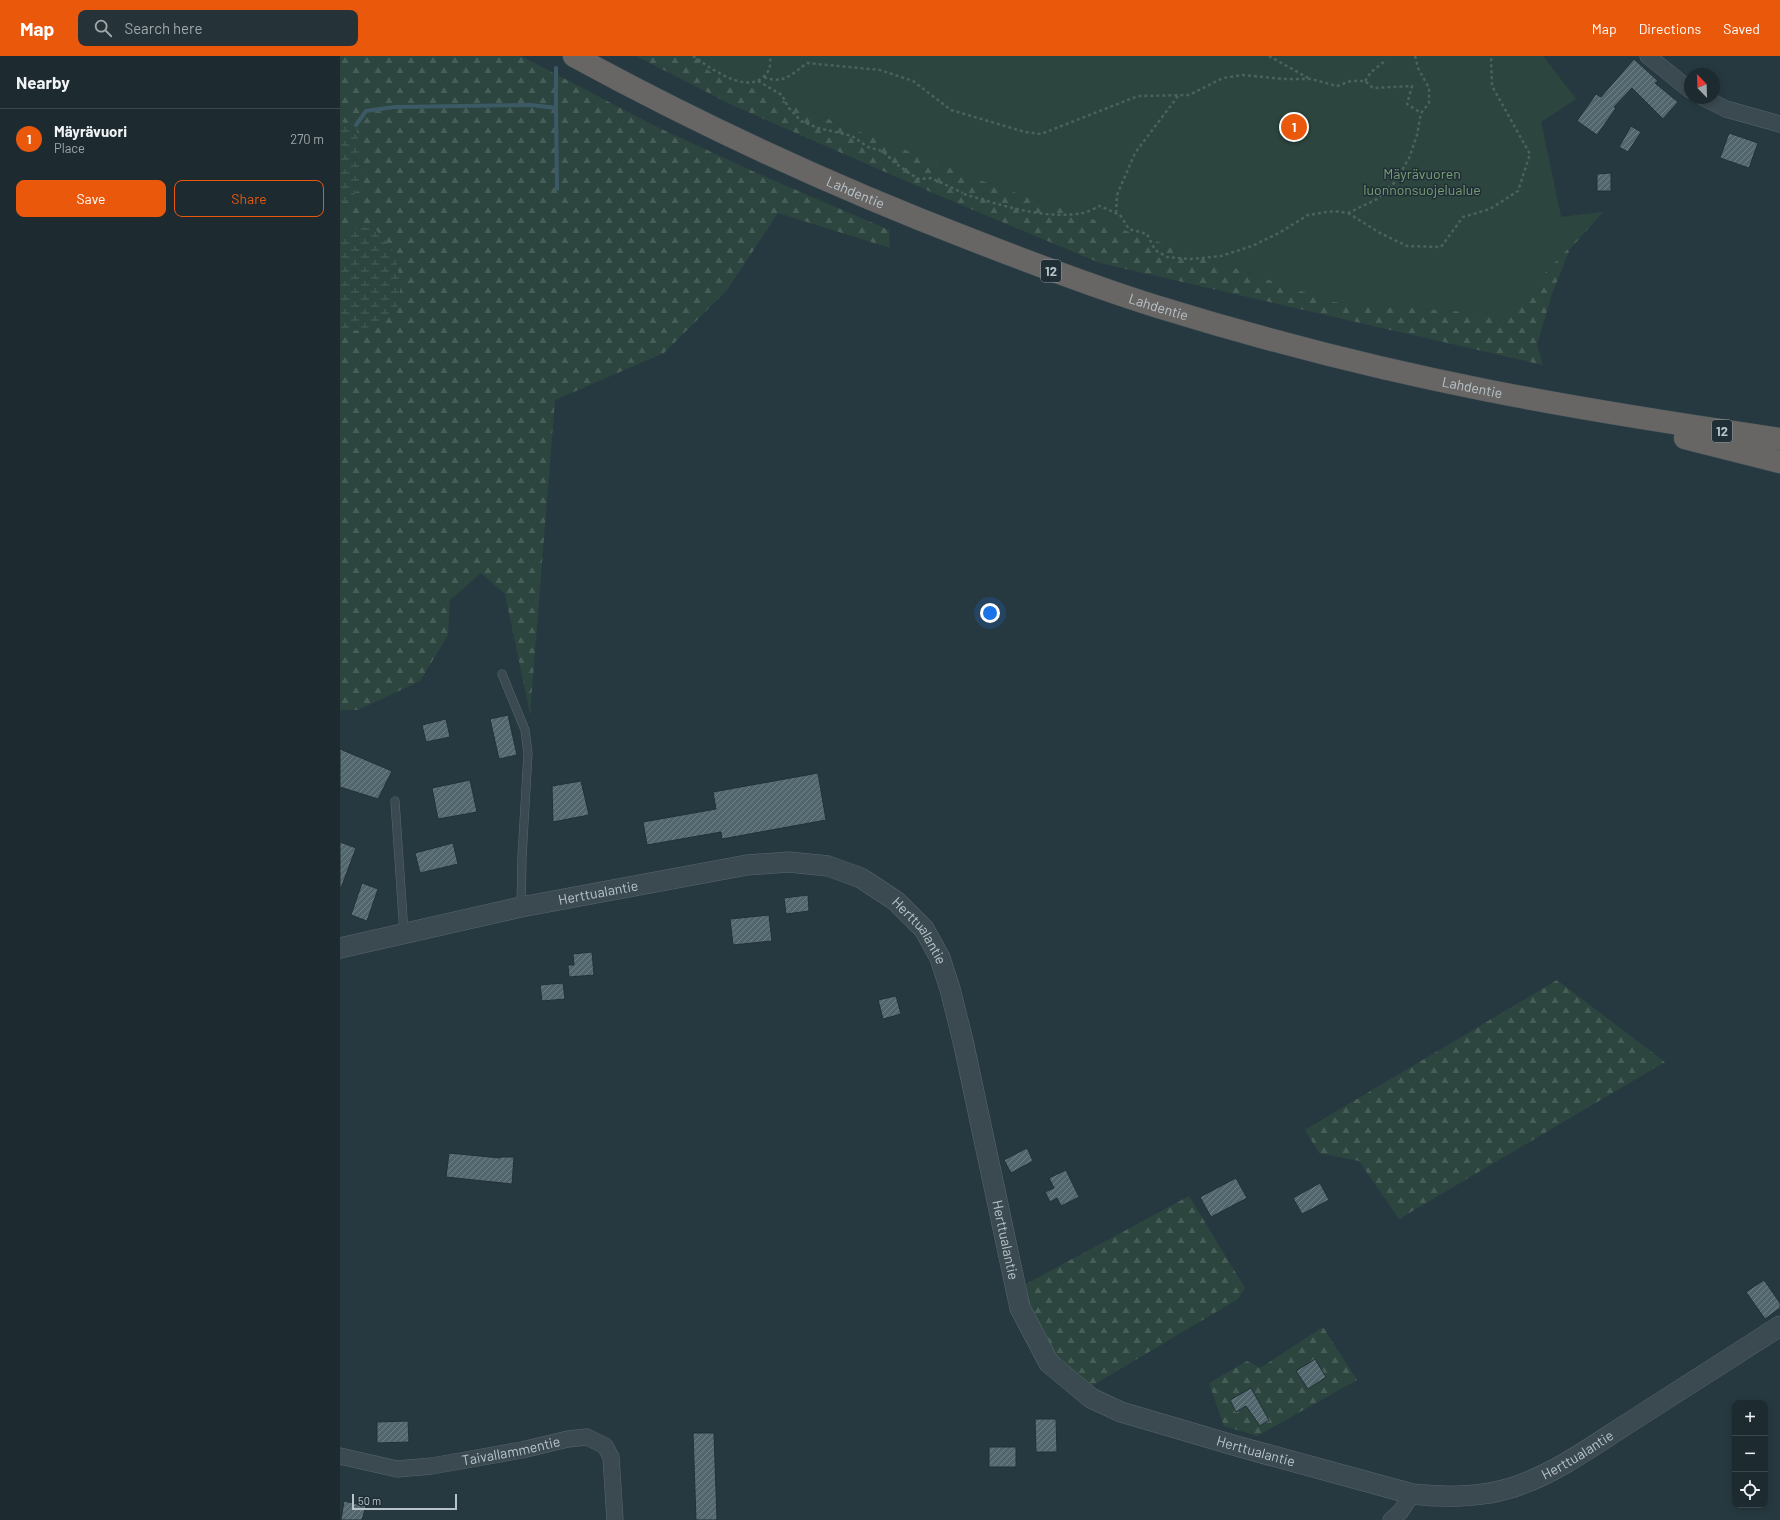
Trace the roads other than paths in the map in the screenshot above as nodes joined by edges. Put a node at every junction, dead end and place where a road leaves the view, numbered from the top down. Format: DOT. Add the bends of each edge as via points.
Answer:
graph roads {
  1 [pos="574,56"];
  2 [pos="1648,56"];
  3 [pos="1684,85"];
  4 [pos="1716,104"];
  5 [pos="1780,124"];
  6 [pos="1556,404"];
  7 [pos="1664,422"];
  8 [pos="1780,432"];
  9 [pos="1780,440"];
  10 [pos="1780,462"];
  11 [pos="502,674"];
  12 [pos="395,801"];
  13 [pos="521,907"];
  14 [pos="404,933"];
  15 [pos="340,948"];
  16 [pos="1780,1326"];
  17 [pos="340,1456"];
  18 [pos="1412,1494"];
  19 [pos="615,1520"];
  20 [pos="1391,1520"];
  1 -- 6 [label="highway, Lahdentie / 12" via="780,160 850,191 1054,272 1152,305 1263,337 1407,373"];
  2 -- 3 [label="street"];
  4 -- 5 [label="street"];
  6 -- 7 [label="highway, Lahdentie / 12"];
  6 -- 10 [label="highway"];
  7 -- 8 [label="highway"];
  7 -- 9 [label="highway, Lahdentie / 12"];
  11 -- 13 [label="lane" via="525,730 528,753"];
  12 -- 14 [label="lane"];
  13 -- 14 [label="street, Herttualantie"];
  13 -- 18 [label="street, Herttualantie" via="747,865 789,862 828,866 861,878 896,901 924,929 940,958 963,1041 1020,1308 1049,1363 1091,1398 1121,1412"];
  14 -- 15 [label="street, Herttualantie"];
  16 -- 18 [label="street, Herttualantie" via="1590,1448 1557,1468 1522,1484 1475,1496"];
  17 -- 19 [label="street, Taivallammentie" via="397,1469 432,1466 587,1437 605,1446 611,1457"];
  18 -- 20 [label="street" via="1401,1511"];
}
